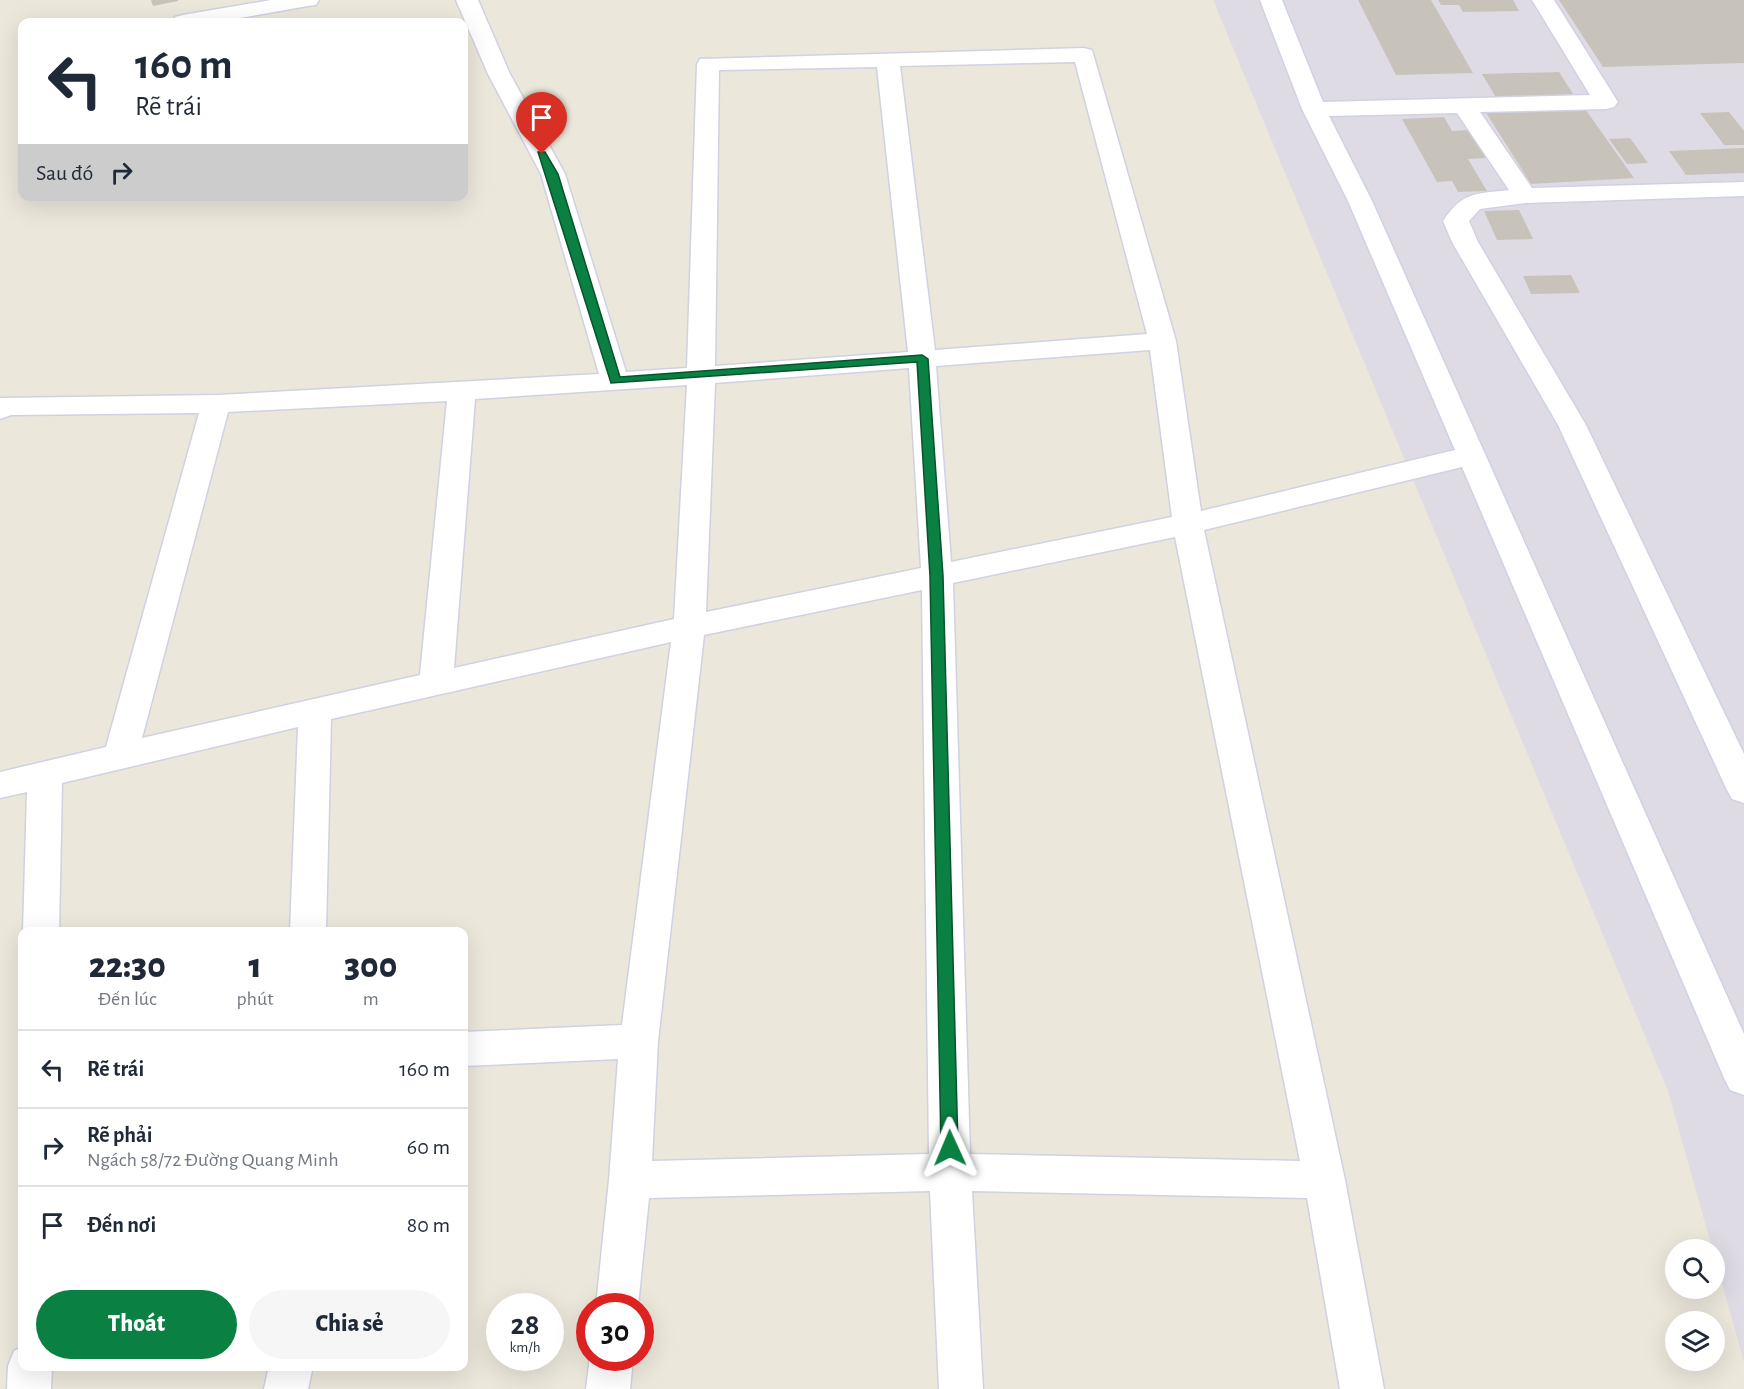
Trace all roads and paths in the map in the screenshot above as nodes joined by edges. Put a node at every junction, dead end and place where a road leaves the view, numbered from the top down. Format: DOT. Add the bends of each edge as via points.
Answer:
graph roads {
  1 [pos="308,0"];
  2 [pos="467,0"];
  3 [pos="1271,0"];
  4 [pos="1543,0"];
  5 [pos="206,18"];
  6 [pos="888,60"];
  7 [pos="1464,106"];
  8 [pos="1314,109"];
  9 [pos="1744,189"];
  10 [pos="1525,196"];
  11 [pos="1162,341"];
  12 [pos="922,359"];
  13 [pos="701,375"];
  14 [pos="615,381"];
  15 [pos="462,390"];
  16 [pos="216,404"];
  17 [pos="0,410"];
  18 [pos="1472,455"];
  19 [pos="1188,524"];
  20 [pos="937,576"];
  21 [pos="689,627"];
  22 [pos="436,684"];
  23 [pos="315,710"];
  24 [pos="120,756"];
  25 [pos="45,775"];
  26 [pos="0,785"];
  27 [pos="1744,790"];
  28 [pos="41,927"];
  29 [pos="308,927"];
  30 [pos="639,1041"];
  31 [pos="468,1049"];
  32 [pos="1744,1078"];
  33 [pos="950,1172"];
  34 [pos="630,1180"];
  35 [pos="1324,1180"];
  36 [pos="617,1293"];
  37 [pos="30,1371"];
  38 [pos="290,1371"];
  39 [pos="610,1371"];
  40 [pos="29,1389"];
  41 [pos="286,1389"];
  42 [pos="608,1389"];
  43 [pos="961,1389"];
  44 [pos="1362,1389"];
  1 -- 5 [label="street"];
  2 -- 14 [label="street" via="500,74 553,174"];
  3 -- 8 [label="street"];
  4 -- 7 [label="street" via="1606,102"];
  6 -- 11 [label="street" via="1084,55"];
  6 -- 12 [label="street"];
  6 -- 13 [label="street" via="708,64"];
  7 -- 8 [label="street"];
  7 -- 10 [label="street"];
  8 -- 18 [label="street" via="1360,201"];
  9 -- 10 [label="street"];
  10 -- 27 [label="street" via="1473,202 1456,221 1572,425"];
  11 -- 12 [label="street"];
  11 -- 19 [label="street"];
  12 -- 13 [label="street"];
  12 -- 20 [label="street"];
  13 -- 14 [label="street"];
  13 -- 21 [label="street"];
  14 -- 15 [label="street"];
  15 -- 16 [label="street"];
  15 -- 22 [label="street"];
  16 -- 17 [label="street" via="2,406"];
  16 -- 24 [label="street"];
  18 -- 19 [label="street"];
  18 -- 32 [label="street"];
  19 -- 20 [label="street"];
  19 -- 35 [label="street"];
  20 -- 21 [label="street"];
  20 -- 33 [label="street"];
  21 -- 22 [label="street"];
  21 -- 30 [label="street"];
  22 -- 23 [label="street"];
  23 -- 24 [label="street"];
  23 -- 29 [label="street"];
  24 -- 25 [label="street"];
  25 -- 26 [label="street"];
  25 -- 28 [label="street"];
  30 -- 31 [label="street"];
  30 -- 34 [label="street"];
  33 -- 34 [label="street"];
  33 -- 35 [label="street"];
  33 -- 43 [label="street"];
  34 -- 36 [label="street"];
  35 -- 44 [label="street"];
  37 -- 40 [label="street"];
  38 -- 41 [label="street"];
  39 -- 42 [label="street"];
}
